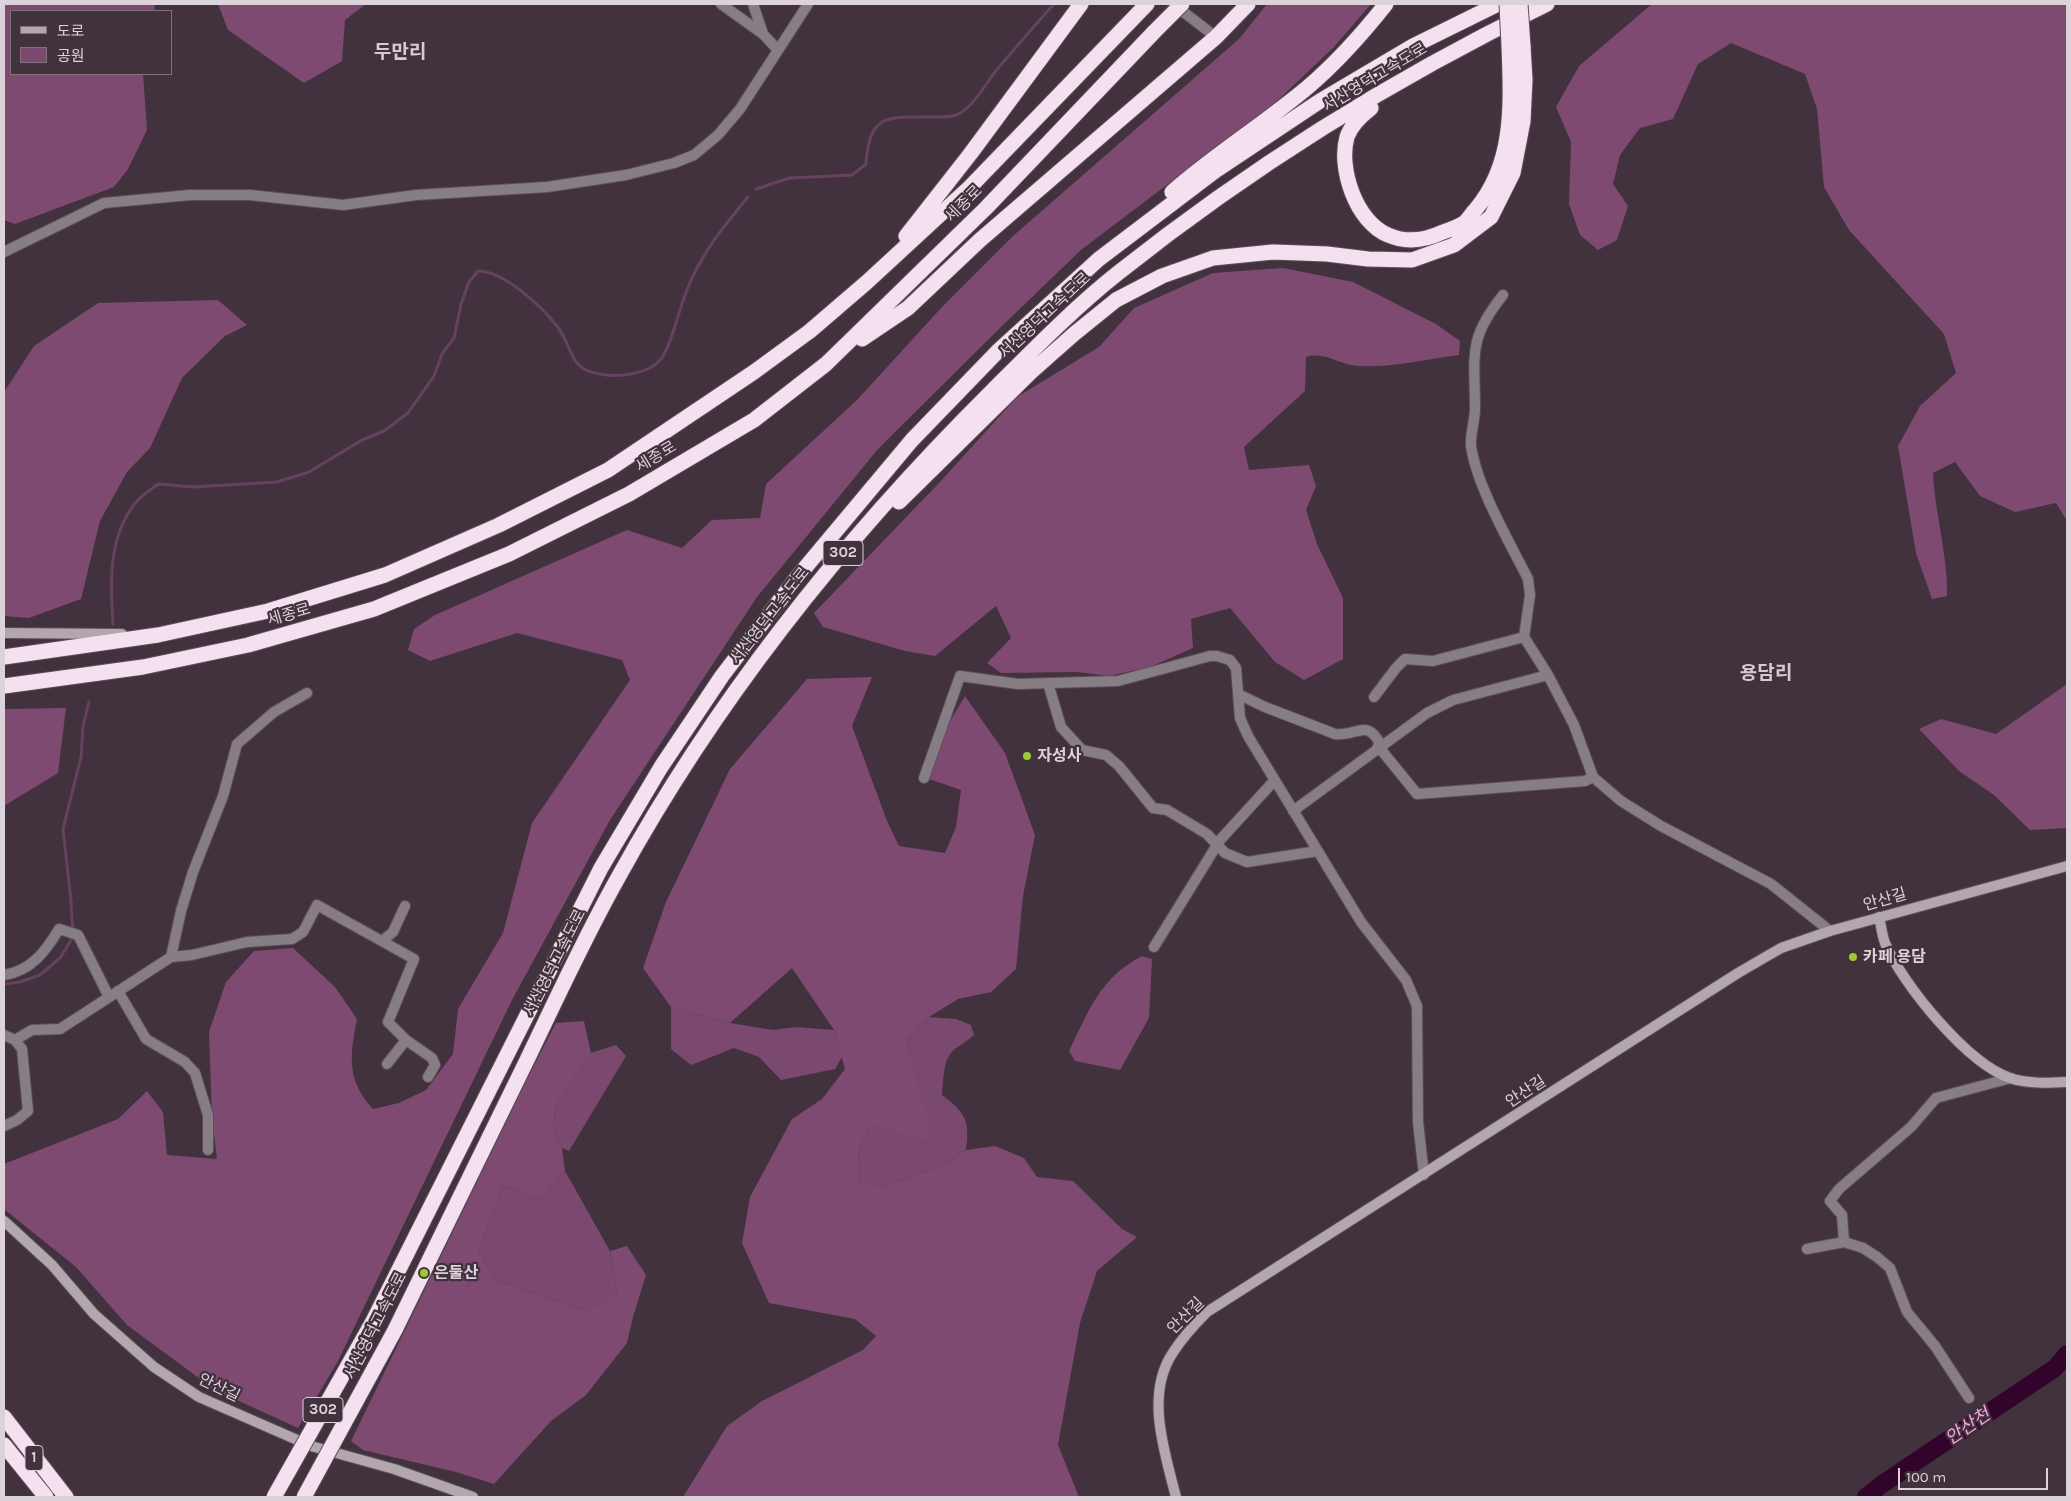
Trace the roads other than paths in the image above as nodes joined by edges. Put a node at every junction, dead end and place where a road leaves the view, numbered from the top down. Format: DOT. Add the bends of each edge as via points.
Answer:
graph roads {
  1 [pos="721,4"];
  2 [pos="753,4"];
  3 [pos="808,4"];
  4 [pos="1081,4"];
  5 [pos="1173,4"];
  6 [pos="1182,4"];
  7 [pos="1248,4"];
  8 [pos="1386,4"];
  9 [pos="1498,4"];
  10 [pos="1507,4"];
  11 [pos="1520,4"];
  12 [pos="1547,4"];
  13 [pos="1143,8"];
  14 [pos="763,34"];
  15 [pos="1216,37"];
  16 [pos="1516,46"];
  17 [pos="778,50"];
  18 [pos="1429,66"];
  19 [pos="4,252"];
  20 [pos="1099,259"];
  21 [pos="867,282"];
  22 [pos="1503,295"];
  23 [pos="826,364"];
  24 [pos="817,584"];
  25 [pos="4,632"];
  26 [pos="158,635"];
  27 [pos="1524,637"];
  28 [pos="4,657"];
  29 [pos="1548,675"];
  30 [pos="1048,683"];
  31 [pos="4,686"];
  32 [pos="307,693"];
  33 [pos="1238,694"];
  34 [pos="1374,697"];
  35 [pos="1379,746"];
  36 [pos="1593,777"];
  37 [pos="924,778"];
  38 [pos="1274,781"];
  39 [pos="1293,810"];
  40 [pos="1218,844"];
  41 [pos="1318,851"];
  42 [pos="2067,866"];
  43 [pos="405,906"];
  44 [pos="1879,917"];
  45 [pos="1830,931"];
  46 [pos="382,941"];
  47 [pos="1154,947"];
  48 [pos="171,957"];
  49 [pos="4,975"];
  50 [pos="118,991"];
  51 [pos="109,997"];
  52 [pos="4,1035"];
  53 [pos="15,1040"];
  54 [pos="406,1040"];
  55 [pos="386,1064"];
  56 [pos="428,1077"];
  57 [pos="2011,1078"];
  58 [pos="2067,1082"];
  59 [pos="4,1126"];
  60 [pos="208,1150"];
  61 [pos="1424,1175"];
  62 [pos="4,1221"];
  63 [pos="1844,1242"];
  64 [pos="1807,1249"];
  65 [pos="1969,1398"];
  66 [pos="4,1417"];
  67 [pos="4,1445"];
  68 [pos="46,1497"];
  69 [pos="66,1497"];
  70 [pos="274,1497"];
  71 [pos="304,1497"];
  72 [pos="473,1497"];
  73 [pos="1176,1497"];
  1 -- 14 [label="street"];
  2 -- 14 [label="street"];
  3 -- 17 [label="street"];
  4 -- 21 [label="highway" via="965,161"];
  5 -- 15 [label="street"];
  6 -- 23 [label="highway, 세종로, bridge" via="986,208"];
  7 -- 15 [label="highway"];
  8 -- 20 [label="highway" via="1366,29 1308,87 1204,164"];
  9 -- 20 [label="highway, 서산영덕고속도로 / 302" via="1413,46 1320,101 1215,171"];
  10 -- 16 [label="highway, bridge"];
  11 -- 16 [label="highway, bridge"];
  12 -- 18 [label="highway, 서산영덕고속도로 / 302"];
  13 -- 21 [label="highway, 세종로" via="970,187"];
  14 -- 17 [label="street"];
  15 -- 23 [label="highway" via="980,240 908,308"];
  16 -- 18 [label="highway" via="1508,137 1489,194 1463,224 1414,240 1387,235 1367,218 1350,190 1347,136 1359,117"];
  16 -- 24 [label="highway" via="1525,80 1523,121 1513,173 1491,217 1454,246 1412,260 1318,253 1213,258 1162,276 1116,300 1031,372"];
  17 -- 19 [label="street" via="740,110 718,135 694,154 674,163 626,175 547,187 416,195 343,205 242,195 190,195 104,203"];
  18 -- 24 [label="highway, 서산영덕고속도로 / 302" via="1337,120 1234,187 1115,275 930,452"];
  20 -- 70 [label="highway, 서산영덕고속도로 / 302, bridge" via="1000,350 912,440 798,575 661,766 601,868 372,1323"];
  21 -- 26 [label="highway, 세종로" via="810,331 754,372 616,465 507,521 385,575 268,611"];
  22 -- 27 [label="street" via="1477,336 1473,360 1475,409 1471,445 1483,486 1528,579 1530,595"];
  23 -- 31 [label="highway, 세종로" via="754,420 629,494 445,582 374,609 248,645 143,668"];
  24 -- 71 [label="highway, 서산영덕고속도로 / 302, bridge" via="740,683 679,775 619,876 395,1330"];
  25 -- 26 [label="street"];
  26 -- 28 [label="highway, 세종로"];
  27 -- 29 [label="street"];
  27 -- 34 [label="street" via="1433,661 1405,659"];
  29 -- 35 [label="street" via="1453,700 1427,713"];
  29 -- 36 [label="street" via="1574,725"];
  30 -- 33 [label="street" via="1118,681 1217,656 1230,660 1236,668"];
  30 -- 37 [label="street" via="1018,684 960,676"];
  30 -- 40 [label="street" via="1061,728 1082,750 1106,754 1153,808 1167,810"];
  32 -- 48 [label="street" via="274,712 237,744 223,796 181,910"];
  33 -- 35 [label="street" via="1265,708 1335,734 1370,730"];
  33 -- 38 [label="street" via="1240,718"];
  35 -- 36 [label="street" via="1417,794 1585,781"];
  35 -- 39 [label="street"];
  36 -- 45 [label="street" via="1661,826 1770,884"];
  38 -- 39 [label="street"];
  38 -- 40 [label="street"];
  39 -- 41 [label="street"];
  40 -- 41 [label="street" via="1224,853 1247,862"];
  40 -- 47 [label="street"];
  41 -- 61 [label="street" via="1361,922 1406,980 1417,1006 1418,1122"];
  42 -- 44 [label="street, 안산길"];
  43 -- 46 [label="street" via="393,932"];
  44 -- 45 [label="street, 안산길"];
  44 -- 57 [label="street" via="1885,942 1942,1025 1971,1055 1992,1070"];
  45 -- 61 [label="street, 안산길" via="1781,948 1738,973"];
  46 -- 48 [label="street" via="317,905 303,932 292,939 247,942"];
  46 -- 54 [label="street" via="414,959 388,1022"];
  48 -- 50 [label="street"];
  49 -- 51 [label="street" via="18,973 40,957 60,929 78,935"];
  50 -- 51 [label="street"];
  50 -- 60 [label="street" via="146,1039 185,1062 195,1073 208,1116"];
  51 -- 53 [label="street" via="60,1029 32,1030"];
  52 -- 53 [label="street"];
  53 -- 59 [label="street" via="22,1049 28,1111"];
  54 -- 55 [label="street"];
  54 -- 56 [label="street" via="432,1058 435,1065"];
  57 -- 58 [label="street" via="2031,1082"];
  57 -- 63 [label="street" via="1936,1098 1911,1127 1839,1189 1830,1201 1842,1215"];
  61 -- 73 [label="street, 안산길" via="1207,1312 1187,1332 1171,1355 1162,1378 1159,1404 1159,1429"];
  62 -- 72 [label="street, 안산길" via="52,1265 94,1314 154,1368 198,1397 311,1446 394,1469"];
  63 -- 64 [label="street"];
  63 -- 65 [label="street" via="1863,1248 1890,1268 1907,1312 1935,1346"];
  66 -- 69 [label="highway, 1"];
  67 -- 68 [label="highway, 1"];
}
